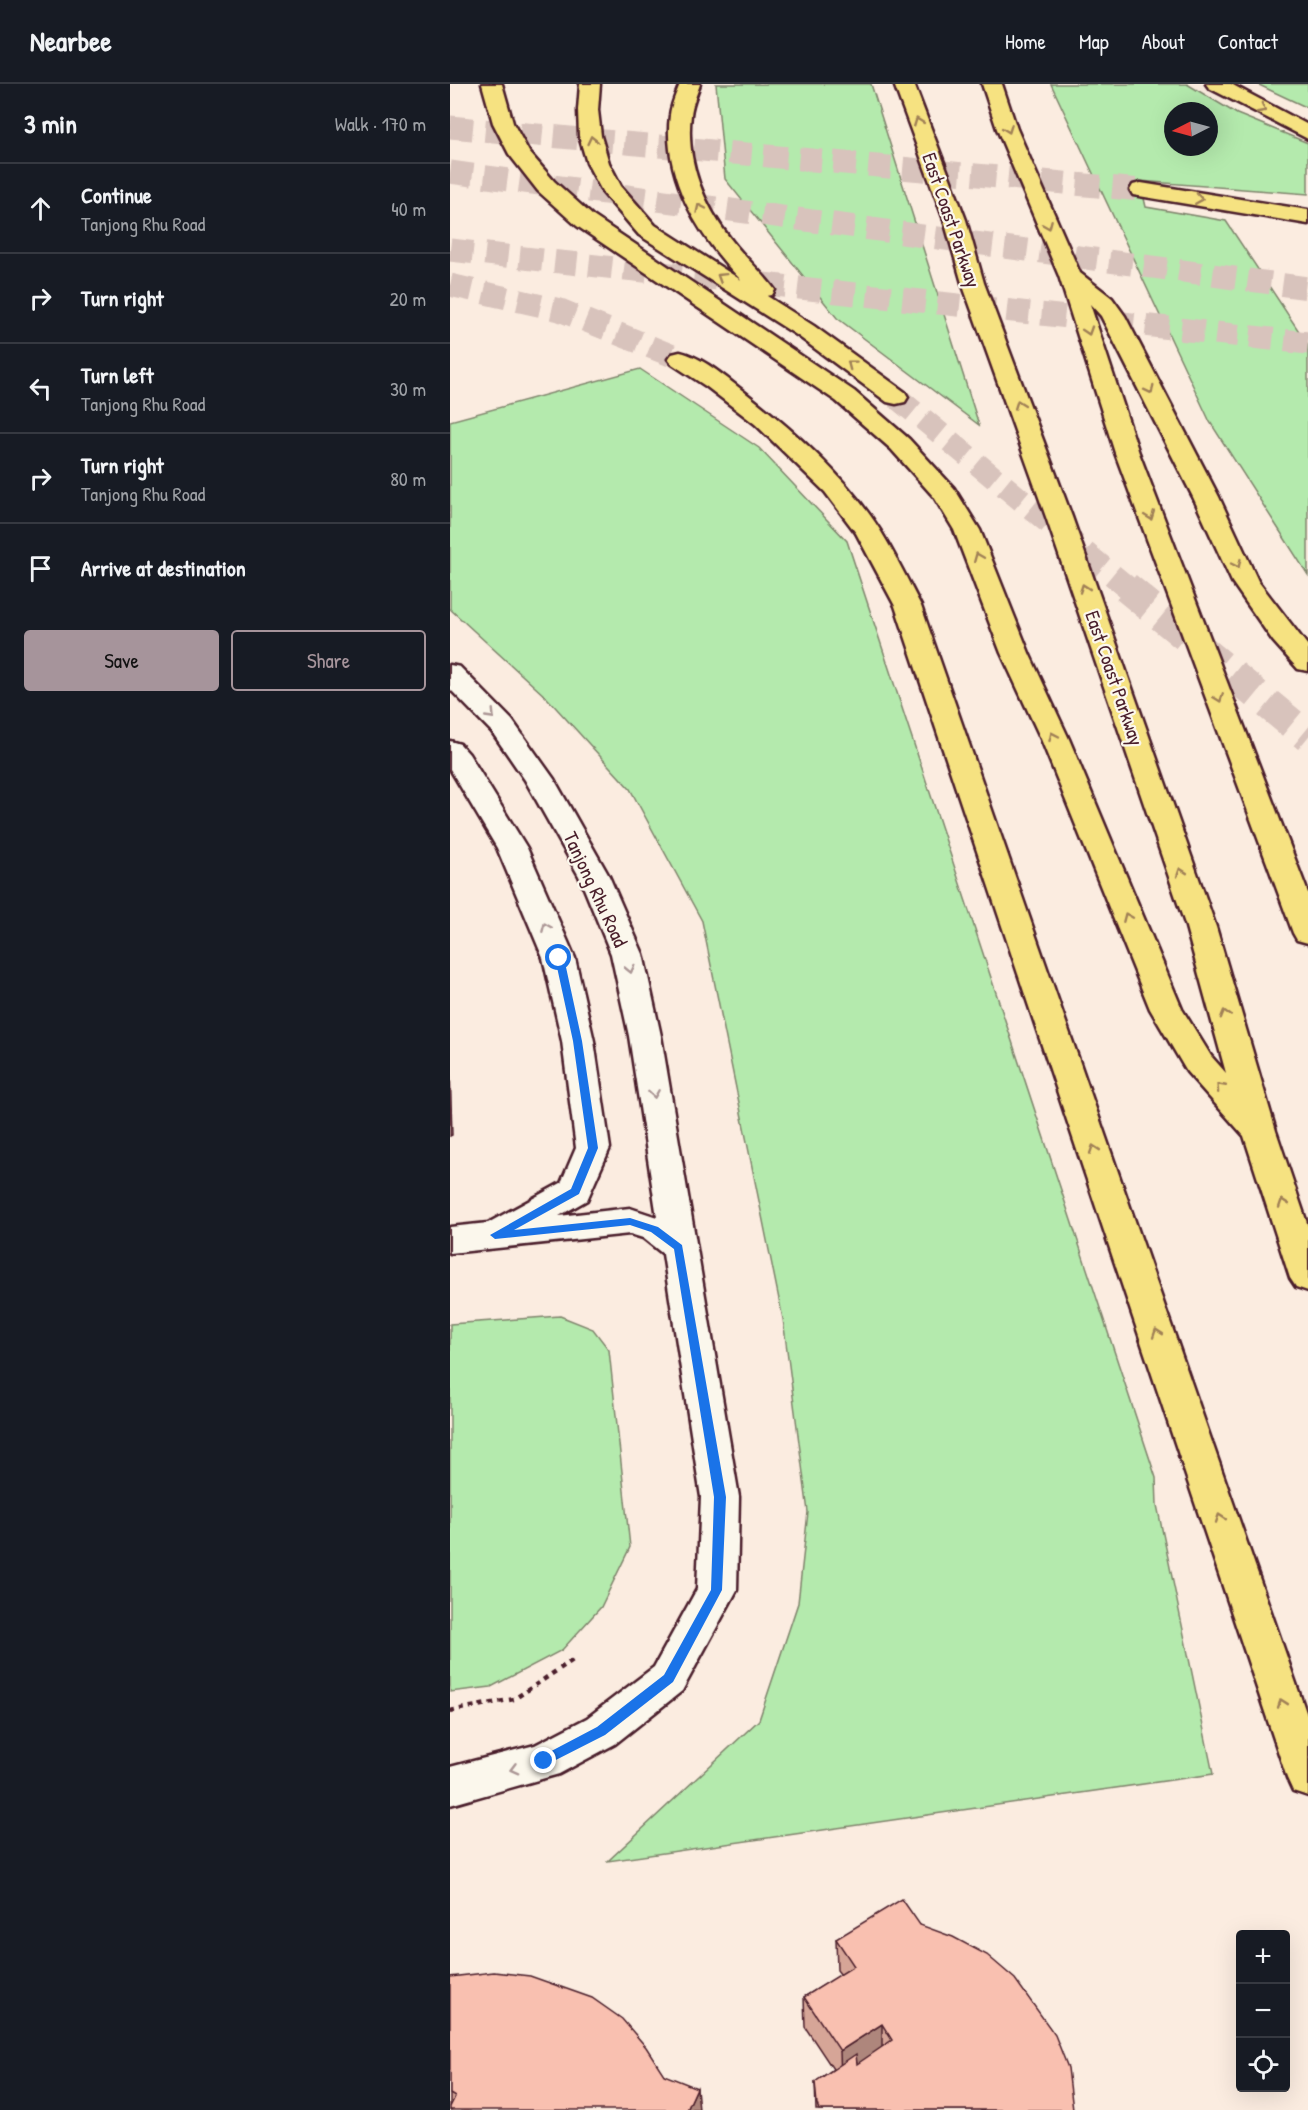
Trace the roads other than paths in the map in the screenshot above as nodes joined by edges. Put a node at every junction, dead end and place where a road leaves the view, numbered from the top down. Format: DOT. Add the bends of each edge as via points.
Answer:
graph roads {
  1 [pos="492,84"];
  2 [pos="590,84"];
  3 [pos="690,84"];
  4 [pos="904,84"];
  5 [pos="992,84"];
  6 [pos="1216,84"];
  7 [pos="1308,133"];
  8 [pos="1141,190"];
  9 [pos="1308,217"];
  10 [pos="1070,276"];
  11 [pos="806,331"];
  12 [pos="680,359"];
  13 [pos="896,397"];
  14 [pos="1266,614"];
  15 [pos="1308,647"];
  16 [pos="1308,663"];
  17 [pos="450,673"];
  18 [pos="450,750"];
  19 [pos="1308,933"];
  20 [pos="1258,1131"];
  21 [pos="495,1235"];
  22 [pos="450,1240"];
  23 [pos="679,1248"];
  24 [pos="1308,1278"];
  25 [pos="1308,1778"];
  26 [pos="450,1786"];
  20 -- 1 [label="highway, one-way" via="1199,1064 1166,1009 967,530 945,493 900,444 845,396 585,221 546,186 502,123"];
  11 -- 2 [label="highway, one-way" via="647,230 627,209 598,163 588,110"];
  11 -- 3 [label="highway, one-way" via="747,274 707,223 696,201 681,162 678,136 682,100"];
  20 -- 4 [label="highway, East Coast Parkway, one-way" via="1201,927"];
  5 -- 10 [label="highway, one-way" via="1007,129"];
  6 -- 7 [label="highway, one-way"];
  8 -- 9 [label="highway, one-way"];
  10 -- 14 [label="highway, one-way" via="1100,298 1113,316 1245,582"];
  10 -- 19 [label="highway, one-way" via="1127,453"];
  13 -- 11 [label="highway, one-way"];
  25 -- 12 [label="highway, one-way" via="908,606 868,531 834,487 764,419"];
  14 -- 15 [label="street"];
  14 -- 16 [label="highway"];
  17 -- 23 [label="street, Tanjong Rhu Road, one-way" via="502,726 539,778 594,876 627,954 645,1036"];
  21 -- 18 [label="street, one-way" via="575,1191 593,1148 578,1041 559,958 512,848"];
  24 -- 20 [label="highway, East Coast Parkway, one-way"];
  21 -- 22 [label="street"];
  21 -- 23 [label="street" via="630,1221 655,1229"];
  23 -- 26 [label="street, Tanjong Rhu Road, one-way" via="720,1497 717,1590 668,1679 601,1731 544,1761"];
}
